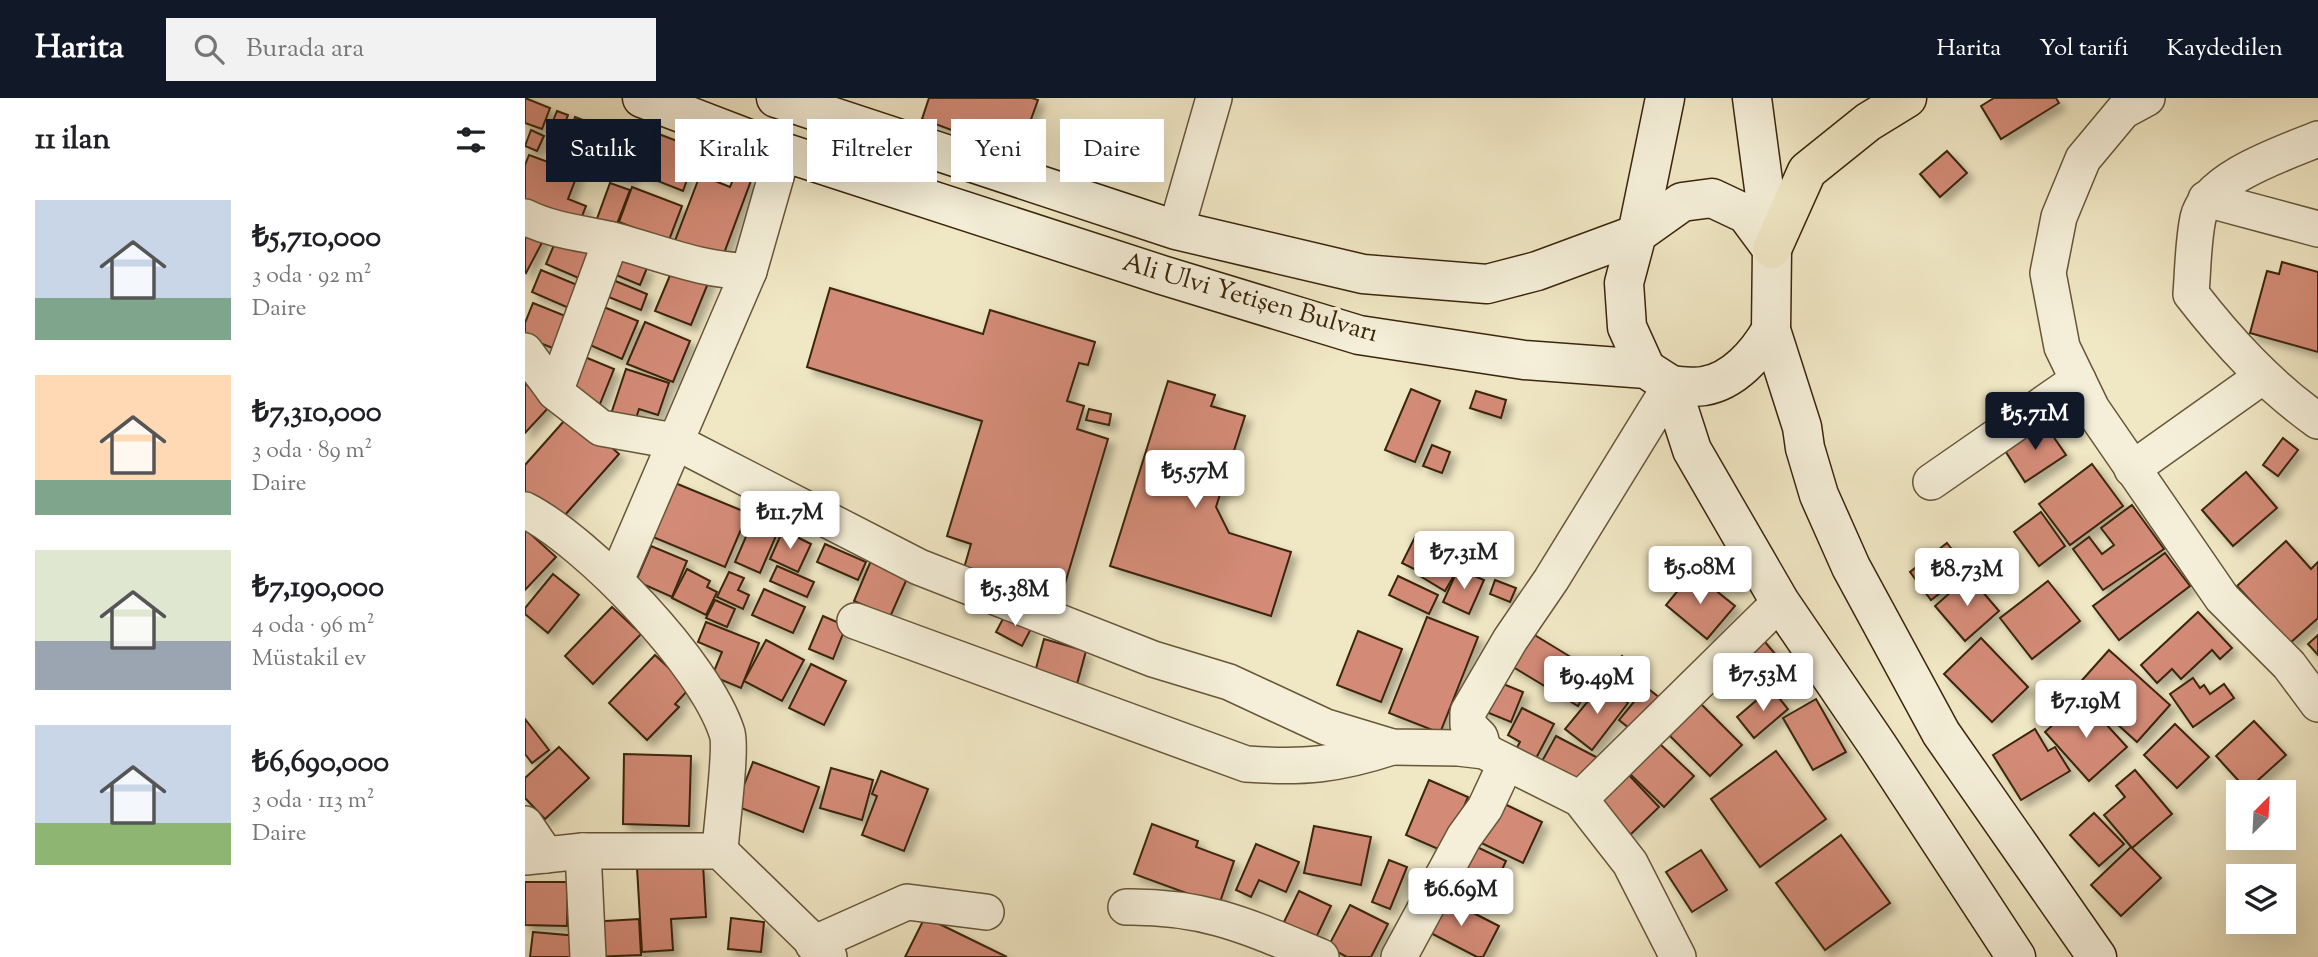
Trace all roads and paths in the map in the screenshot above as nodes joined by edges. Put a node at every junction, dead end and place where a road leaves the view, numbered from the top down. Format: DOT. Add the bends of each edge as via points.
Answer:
graph roads {
  1 [pos="642,98"];
  2 [pos="776,98"];
  3 [pos="1214,98"];
  4 [pos="1665,98"];
  5 [pos="1752,98"];
  6 [pos="1907,98"];
  7 [pos="2147,98"];
  8 [pos="820,104"];
  9 [pos="697,119"];
  10 [pos="2318,139"];
  11 [pos="793,155"];
  12 [pos="774,182"];
  13 [pos="2206,199"];
  14 [pos="525,217"];
  15 [pos="2318,229"];
  16 [pos="1176,230"];
  17 [pos="1637,234"];
  18 [pos="611,240"];
  19 [pos="1772,249"];
  20 [pos="749,271"];
  21 [pos="1771,330"];
  22 [pos="525,351"];
  23 [pos="2263,376"];
  24 [pos="1658,377"];
  25 [pos="2078,380"];
  26 [pos="555,392"];
  27 [pos="2318,421"];
  28 [pos="674,442"];
  29 [pos="2132,469"];
  30 [pos="1931,482"];
  31 [pos="525,510"];
  32 [pos="615,580"];
  33 [pos="1780,602"];
  34 [pos="855,621"];
  35 [pos="2318,704"];
  36 [pos="1392,747"];
  37 [pos="1495,757"];
  38 [pos="1580,799"];
  39 [pos="525,824"];
  40 [pos="583,851"];
  41 [pos="720,851"];
  42 [pos="535,856"];
  43 [pos="1126,907"];
  44 [pos="986,912"];
  45 [pos="821,950"];
  46 [pos="589,957"];
  47 [pos="1321,957"];
  48 [pos="1399,957"];
  49 [pos="1678,957"];
  50 [pos="2016,957"];
  51 [pos="2097,957"];
  1 -- 9 [label="main road, Ali Ulvi Yetişen Bulvarı"];
  2 -- 8 [label="main road"];
  3 -- 16 [label="street"];
  4 -- 17 [label="main road"];
  5 -- 19 [label="main road"];
  6 -- 19 [label="main road" via="1868,122 1807,171"];
  7 -- 25 [label="street" via="2123,111 2083,159 2059,217 2048,273 2062,347"];
  8 -- 16 [label="main road"];
  10 -- 13 [label="street" via="2253,165"];
  11 -- 24 [label="main road, Ali Ulvi Yetişen Bulvarı" via="1359,335"];
  12 -- 20 [label="street"];
  13 -- 15 [label="street"];
  13 -- 23 [label="street" via="2199,216 2190,294 2226,340"];
  14 -- 18 [label="street" via="541,225"];
  16 -- 17 [label="main road" via="1363,274 1487,284 1538,271"];
  17 -- 19 [label="main road" via="1682,202 1711,198 1746,214"];
  17 -- 24 [label="main road" via="1624,283 1627,327"];
  18 -- 20 [label="street" via="661,257 726,271"];
  18 -- 26 [label="street"];
  19 -- 21 [label="main road"];
  20 -- 28 [label="street"];
  21 -- 24 [label="main road" via="1756,355 1705,386"];
  21 -- 51 [label="main road" via="1819,495 1851,567 1941,733"];
  22 -- 26 [label="street"];
  23 -- 27 [label="street"];
  23 -- 29 [label="street"];
  24 -- 33 [label="main road" via="1692,450"];
  24 -- 37 [label="street" via="1551,580 1468,712 1468,725"];
  25 -- 29 [label="street" via="2092,410"];
  25 -- 30 [label="street"];
  26 -- 28 [label="street" via="601,428"];
  28 -- 32 [label="street"];
  28 -- 36 [label="street" via="919,567 1153,659 1229,682 1326,727"];
  29 -- 35 [label="street" via="2222,598 2289,665"];
  31 -- 32 [label="street" via="544,520"];
  32 -- 41 [label="street" via="702,680 728,736"];
  33 -- 38 [label="street"];
  33 -- 50 [label="main road"];
  34 -- 36 [label="street" via="1246,764 1295,768 1342,763"];
  36 -- 37 [label="street" via="1458,748"];
  37 -- 38 [label="street"];
  37 -- 48 [label="street" via="1485,808 1464,837"];
  38 -- 49 [label="street" via="1630,863"];
  39 -- 42 [label="street"];
  40 -- 41 [label="street"];
  40 -- 42 [label="street"];
  40 -- 46 [label="street"];
  41 -- 45 [label="street"];
  43 -- 47 [label="street" via="1199,911"];
  44 -- 45 [label="street" via="907,902"];
}
